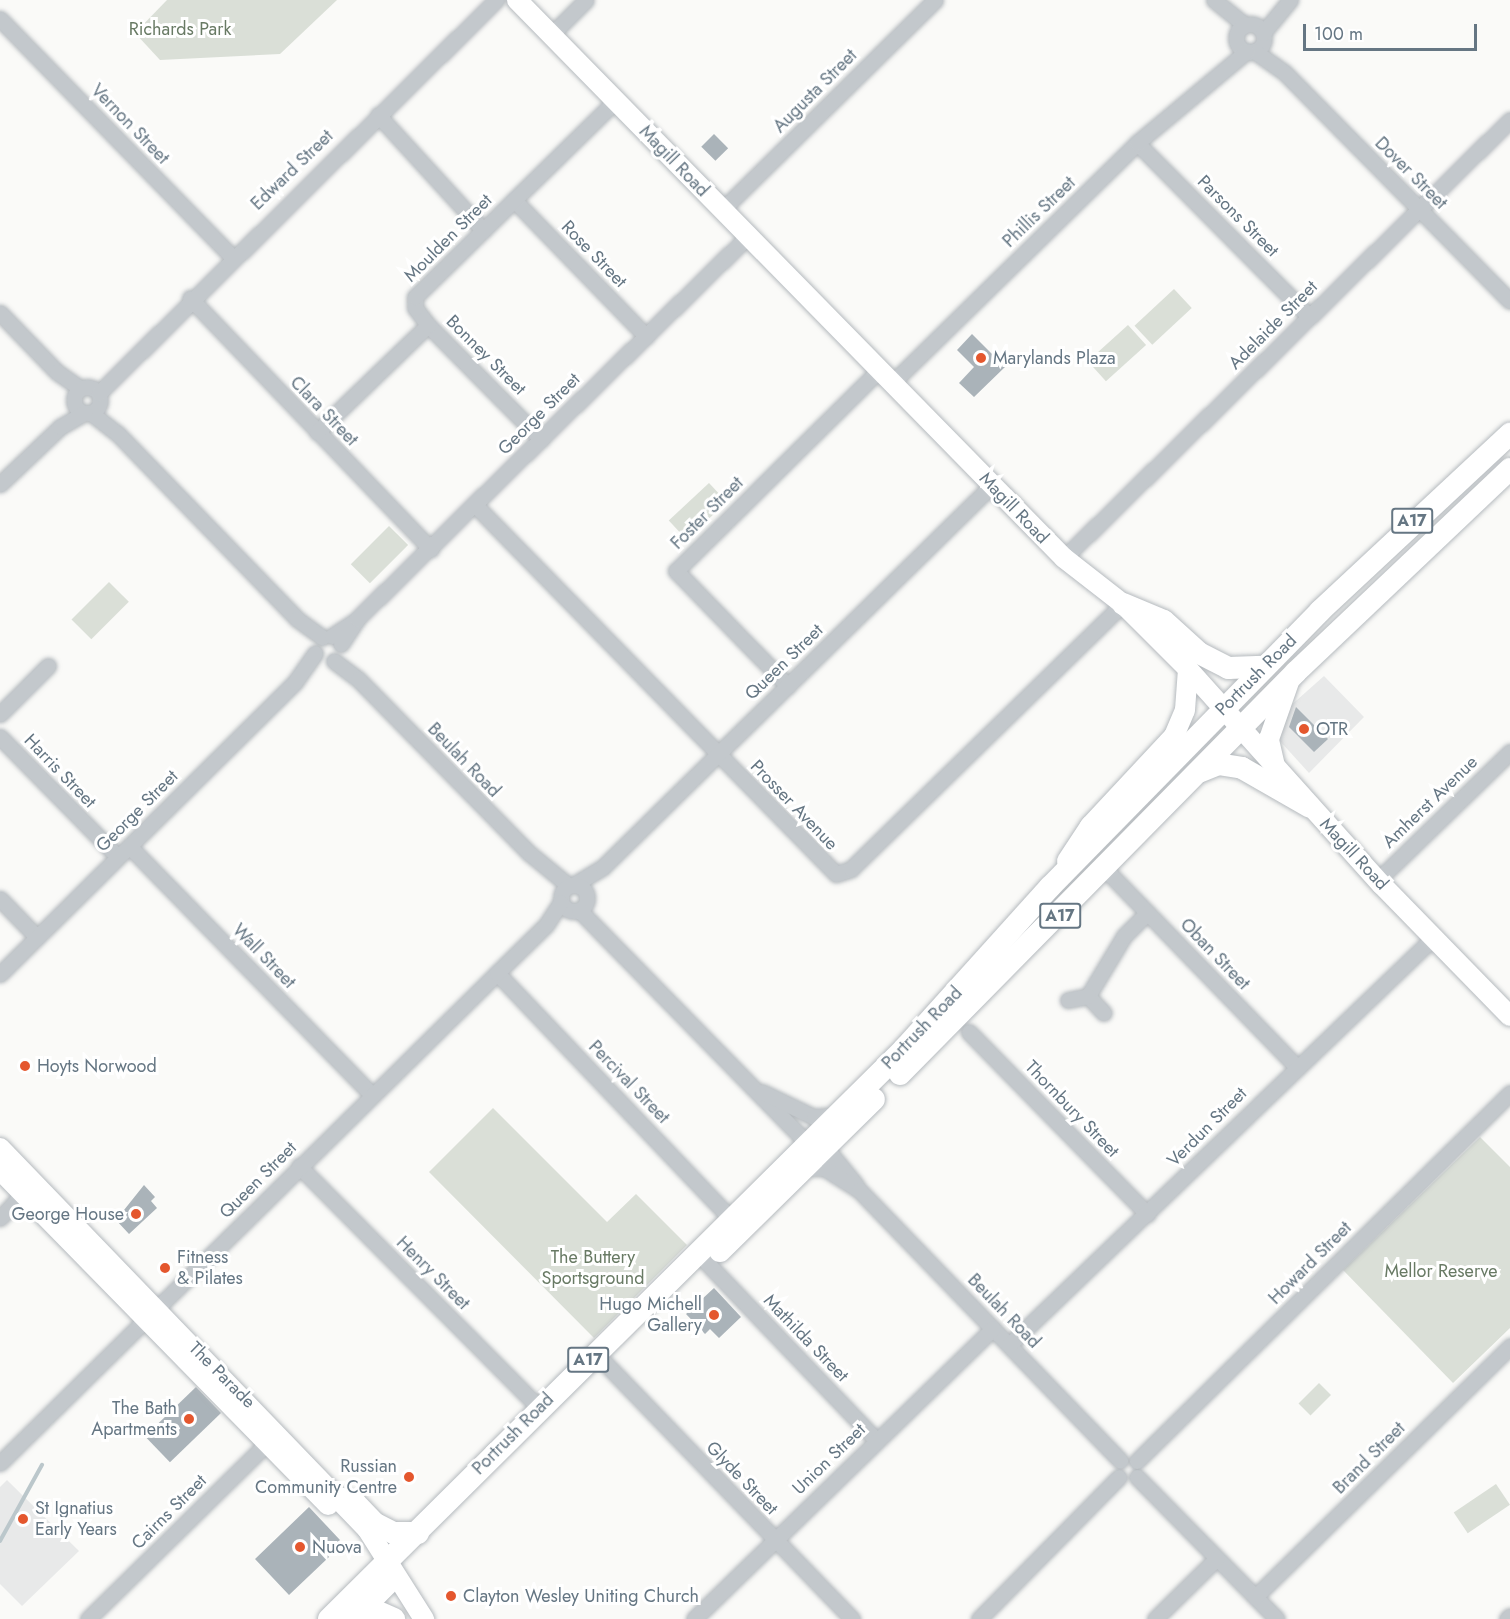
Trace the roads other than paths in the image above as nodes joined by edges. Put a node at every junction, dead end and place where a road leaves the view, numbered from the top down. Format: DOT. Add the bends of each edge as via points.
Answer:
graph roads {
  1 [pos="496,0"];
  2 [pos="517,0"];
  3 [pos="586,0"];
  4 [pos="935,0"];
  5 [pos="1215,0"];
  6 [pos="1288,1"];
  7 [pos="0,19"];
  8 [pos="551,35"];
  9 [pos="1251,38"];
  10 [pos="615,101"];
  11 [pos="378,115"];
  12 [pos="1510,120"];
  13 [pos="1137,143"];
  14 [pos="514,200"];
  15 [pos="1420,208"];
  16 [pos="722,210"];
  17 [pos="483,230"];
  18 [pos="748,236"];
  19 [pos="231,257"];
  20 [pos="190,298"];
  21 [pos="1510,301"];
  22 [pos="0,314"];
  23 [pos="1310,317"];
  24 [pos="428,325"];
  25 [pos="646,336"];
  26 [pos="885,376"];
  27 [pos="87,400"];
  28 [pos="317,432"];
  29 [pos="1509,435"];
  30 [pos="541,438"];
  31 [pos="1510,469"];
  32 [pos="0,484"];
  33 [pos="992,485"];
  34 [pos="475,505"];
  35 [pos="431,549"];
  36 [pos="1064,558"];
  37 [pos="1123,604"];
  38 [pos="328,649"];
  39 [pos="48,666"];
  40 [pos="1264,667"];
  41 [pos="1188,669"];
  42 [pos="1291,677"];
  43 [pos="788,686"];
  44 [pos="1223,709"];
  45 [pos="0,714"];
  46 [pos="1240,729"];
  47 [pos="0,737"];
  48 [pos="1510,752"];
  49 [pos="718,754"];
  50 [pos="1277,771"];
  51 [pos="1201,772"];
  52 [pos="1310,807"];
  53 [pos="129,846"];
  54 [pos="118,857"];
  55 [pos="1106,870"];
  56 [pos="1378,880"];
  57 [pos="1050,887"];
  58 [pos="573,897"];
  59 [pos="0,898"];
  60 [pos="1147,912"];
  61 [pos="37,937"];
  62 [pos="1433,938"];
  63 [pos="497,973"];
  64 [pos="0,974"];
  65 [pos="1088,996"];
  66 [pos="1068,1000"];
  67 [pos="1507,1007"];
  68 [pos="1104,1013"];
  69 [pos="969,1032"];
  70 [pos="1296,1066"];
  71 [pos="762,1092"];
  72 [pos="1510,1093"];
  73 [pos="371,1094"];
  74 [pos="836,1114"];
  75 [pos="816,1146"];
  76 [pos="0,1148"];
  77 [pos="299,1166"];
  78 [pos="806,1168"];
  79 [pos="0,1170"];
  80 [pos="28,1188"];
  81 [pos="859,1190"];
  82 [pos="1147,1214"];
  83 [pos="734,1216"];
  84 [pos="0,1218"];
  85 [pos="707,1263"];
  86 [pos="152,1314"];
  87 [pos="993,1328"];
  88 [pos="1009,1345"];
  89 [pos="1510,1346"];
  90 [pos="605,1364"];
  91 [pos="539,1408"];
  92 [pos="272,1438"];
  93 [pos="876,1440"];
  94 [pos="1120,1460"];
  95 [pos="1137,1461"];
  96 [pos="0,1463"];
  97 [pos="304,1470"];
  98 [pos="1137,1477"];
  99 [pos="1119,1478"];
  100 [pos="339,1498"];
  101 [pos="418,1533"];
  102 [pos="775,1540"];
  103 [pos="1216,1559"];
  104 [pos="386,1574"];
  105 [pos="1255,1597"];
  106 [pos="355,1616"];
  107 [pos="1510,1616"];
  108 [pos="88,1619"];
  109 [pos="329,1619"];
  110 [pos="394,1619"];
  111 [pos="408,1619"];
  112 [pos="424,1619"];
  113 [pos="694,1619"];
  114 [pos="852,1619"];
  115 [pos="979,1619"];
  116 [pos="1155,1619"];
  117 [pos="1277,1619"];
  118 [pos="1507,1619"];
  1 -- 11 [label="street, Edward Street"];
  2 -- 8 [label="main road, Magill Road"];
  3 -- 8 [label="street"];
  4 -- 16 [label="street, Augusta Street"];
  5 -- 9 [label="street, Dover Street"];
  6 -- 9 [label="street, Phillis Street"];
  7 -- 19 [label="street, Vernon Street"];
  8 -- 10 [label="main road, Magill Road"];
  9 -- 13 [label="street, Phillis Street"];
  9 -- 15 [label="street, Dover Street"];
  10 -- 14 [label="street, Moulden Street"];
  10 -- 16 [label="main road, Magill Road"];
  11 -- 17 [label="street"];
  11 -- 19 [label="street, Edward Street"];
  12 -- 15 [label="street, Adelaide Street"];
  13 -- 23 [label="street, Parsons Street"];
  13 -- 26 [label="street, Phillis Street"];
  14 -- 17 [label="street, Moulden Street"];
  14 -- 25 [label="street, Rose Street"];
  15 -- 21 [label="street, Dover Street"];
  15 -- 23 [label="street, Adelaide Street"];
  16 -- 18 [label="main road, Magill Road"];
  17 -- 24 [label="street, Moulden Street" via="416,297 415,308"];
  18 -- 25 [label="street, George Street"];
  18 -- 26 [label="main road, Magill Road"];
  19 -- 20 [label="street, Edward Street"];
  20 -- 27 [label="street, Edward Street"];
  20 -- 28 [label="street, Clara Street"];
  22 -- 27 [label="street, Beulah Road"];
  23 -- 36 [label="street, Adelaide Street"];
  24 -- 28 [label="street"];
  24 -- 30 [label="street, Bonney Street"];
  25 -- 30 [label="street, George Street"];
  26 -- 33 [label="main road, Magill Road"];
  26 -- 43 [label="street, Foster Street" via="676,571"];
  27 -- 32 [label="street, Edward Street"];
  27 -- 38 [label="street, Beulah Road"];
  28 -- 35 [label="street, Clara Street"];
  29 -- 40 [label="highway, Portrush Road / A17" via="1408,524"];
  30 -- 34 [label="street, George Street"];
  31 -- 42 [label="highway, Portrush Road / A17"];
  33 -- 36 [label="main road, Magill Road"];
  33 -- 43 [label="street, Queen Street"];
  34 -- 35 [label="street, George Street"];
  34 -- 49 [label="street, Prosser Avenue"];
  35 -- 38 [label="street, George Street"];
  36 -- 37 [label="main road, Magill Road"];
  37 -- 40 [label="highway" via="1164,621 1199,653 1228,668"];
  37 -- 41 [label="main road, Magill Road"];
  37 -- 49 [label="street, Prosser Avenue" via="847,872 832,872"];
  38 -- 53 [label="street, George Street"];
  38 -- 58 [label="street, Beulah Road"];
  39 -- 45 [label="street"];
  40 -- 44 [label="highway, Portrush Road / A17"];
  41 -- 44 [label="main road, Magill Road"];
  41 -- 57 [label="main road" via="1185,711 1174,736 1090,826"];
  42 -- 46 [label="highway, Portrush Road / A17"];
  42 -- 50 [label="main road" via="1269,739"];
  43 -- 49 [label="street, Queen Street"];
  44 -- 46 [label="main road, Magill Road"];
  44 -- 57 [label="highway, Portrush Road / A17"];
  46 -- 50 [label="main road, Magill Road"];
  46 -- 51 [label="highway, Portrush Road / A17"];
  47 -- 54 [label="street, Harris Street"];
  48 -- 56 [label="street, Amherst Avenue"];
  49 -- 58 [label="street, Queen Street"];
  50 -- 52 [label="main road, Magill Road"];
  51 -- 52 [label="highway" via="1218,764 1242,768"];
  51 -- 55 [label="highway, Portrush Road / A17"];
  52 -- 56 [label="main road, Magill Road"];
  53 -- 54 [label="street, George Street"];
  53 -- 73 [label="street, Wall Street"];
  54 -- 61 [label="street, George Street"];
  55 -- 60 [label="street, Oban Street"];
  55 -- 75 [label="highway, Portrush Road / A17" via="917,1058"];
  56 -- 62 [label="main road, Magill Road"];
  57 -- 74 [label="highway, Portrush Road / A17" via="904,1049"];
  58 -- 63 [label="street, Queen Street"];
  58 -- 71 [label="street, Beulah Road"];
  59 -- 61 [label="street"];
  60 -- 65 [label="street" via="1124,936"];
  60 -- 70 [label="street, Oban Street"];
  61 -- 64 [label="street, George Street"];
  62 -- 67 [label="main road, Magill Road"];
  62 -- 70 [label="street, Verdun Street"];
  63 -- 73 [label="street, Queen Street"];
  63 -- 83 [label="street, Percival Street"];
  65 -- 66 [label="street"];
  65 -- 68 [label="street"];
  69 -- 82 [label="street, Thornbury Street"];
  70 -- 82 [label="street, Verdun Street"];
  71 -- 74 [label="street, Beulah Road" via="814,1117"];
  71 -- 75 [label="street, Beulah Road" via="770,1107"];
  72 -- 95 [label="street, Howard Street"];
  73 -- 77 [label="street, Queen Street"];
  74 -- 75 [label="highway, Portrush Road / A17"];
  75 -- 78 [label="highway, Portrush Road / A17"];
  75 -- 81 [label="street, Beulah Road"];
  75 -- 83 [label="highway, Portrush Road" via="750,1209"];
  76 -- 80 [label="main road, The Parade"];
  77 -- 86 [label="street, Queen Street"];
  77 -- 91 [label="street, Henry Street"];
  78 -- 81 [label="street, Beulah Road" via="824,1168"];
  78 -- 85 [label="highway, Portrush Road / A17"];
  79 -- 80 [label="main road, The Parade"];
  80 -- 84 [label="street"];
  80 -- 86 [label="main road, The Parade"];
  81 -- 87 [label="street, Beulah Road"];
  82 -- 88 [label="street, Verdun Street"];
  83 -- 91 [label="highway, Portrush Road / A17"];
  85 -- 90 [label="highway, Portrush Road / A17"];
  85 -- 93 [label="street, Mathilda Street"];
  86 -- 92 [label="main road, The Parade"];
  86 -- 96 [label="street, Queen Street"];
  87 -- 88 [label="street, Beulah Road"];
  87 -- 93 [label="street, Union Street"];
  88 -- 94 [label="street, Beulah Road"];
  89 -- 105 [label="street, Brand Street"];
  90 -- 102 [label="street, Glyde Street"];
  90 -- 104 [label="highway, Portrush Road / A17"];
  91 -- 101 [label="highway, Portrush Road / A17"];
  92 -- 97 [label="main road, The Parade"];
  92 -- 108 [label="street, Cairns Street"];
  93 -- 102 [label="street, Union Street"];
  94 -- 95 [label="street"];
  94 -- 99 [label="street" via="1116,1467"];
  95 -- 98 [label="street"];
  97 -- 100 [label="main road, The Parade"];
  97 -- 104 [label="main road, The Parade"];
  98 -- 99 [label="street"];
  98 -- 103 [label="street"];
  99 -- 115 [label="street"];
  100 -- 101 [label="highway" via="355,1503 374,1524 393,1533"];
  100 -- 104 [label="main road, The Parade" via="367,1529"];
  101 -- 104 [label="highway, Portrush Road / A17"];
  102 -- 113 [label="street, Union Street"];
  102 -- 114 [label="street, Glyde Street"];
  103 -- 105 [label="street"];
  103 -- 116 [label="street"];
  104 -- 106 [label="highway, Portrush Road / A17"];
  104 -- 109 [label="highway, Portrush Road / A17"];
  104 -- 111 [label="main road, The Parade"];
  104 -- 112 [label="main road, The Parade"];
  105 -- 117 [label="street"];
  106 -- 110 [label="highway" via="376,1611"];
  107 -- 118 [label="street"];
}
